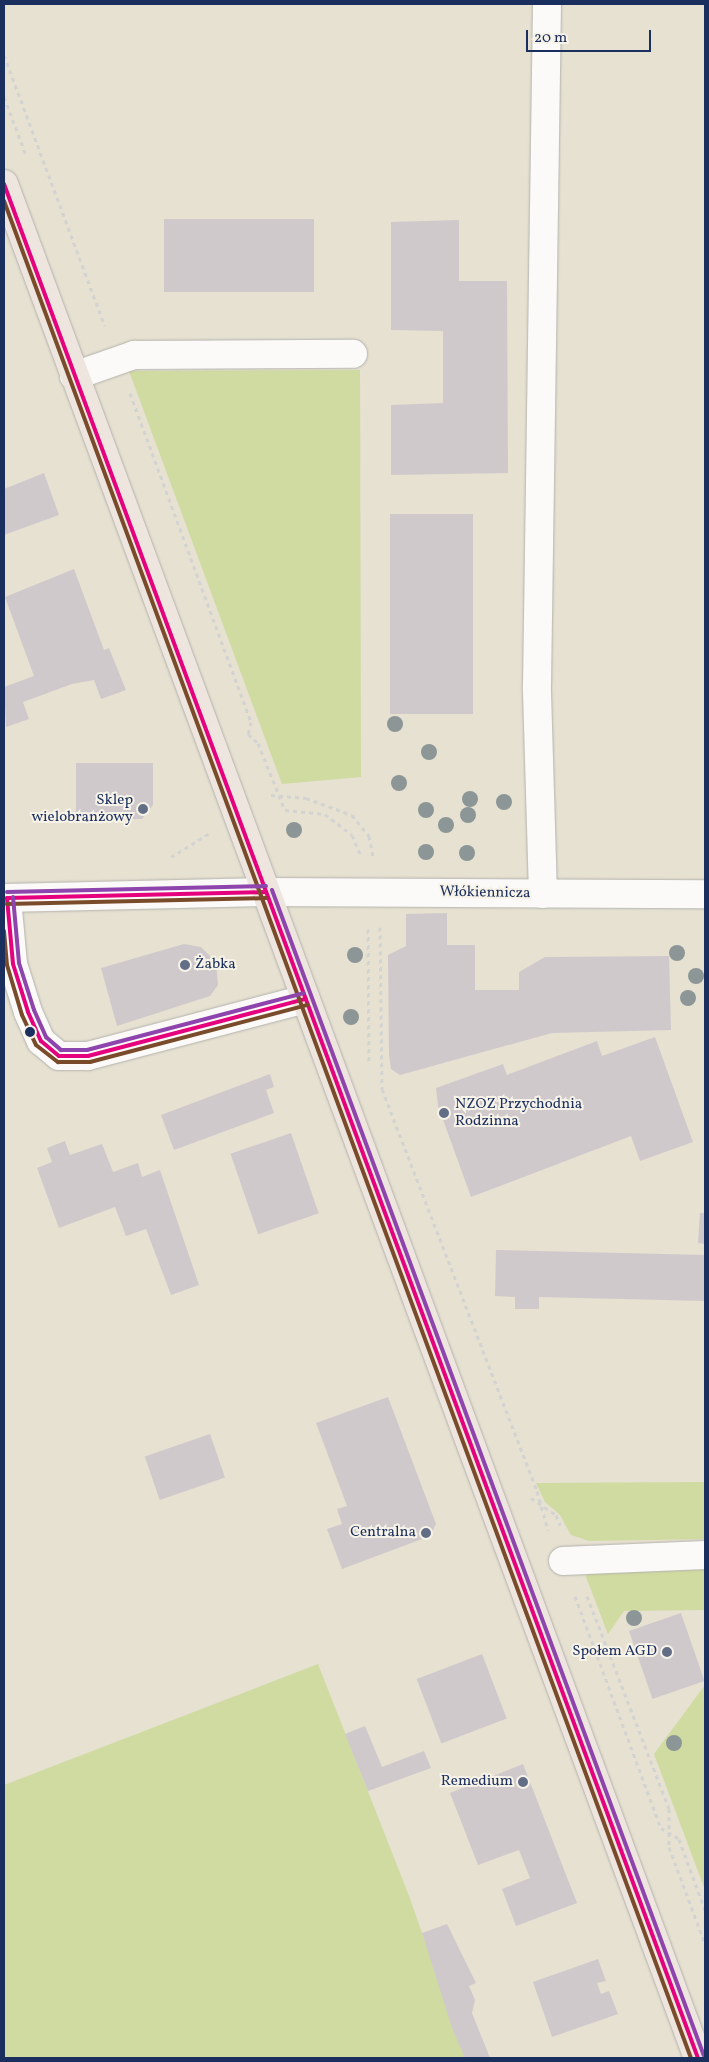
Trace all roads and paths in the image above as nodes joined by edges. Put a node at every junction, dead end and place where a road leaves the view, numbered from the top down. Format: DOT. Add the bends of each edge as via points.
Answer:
graph roads {
  1 [pos="547,4"];
  2 [pos="4,55"];
  3 [pos="4,97"];
  4 [pos="28,161"];
  5 [pos="4,184"];
  6 [pos="353,354"];
  7 [pos="117,357"];
  8 [pos="74,376"];
  9 [pos="243,729"];
  10 [pos="248,734"];
  11 [pos="246,744"];
  12 [pos="268,788"];
  13 [pos="279,796"];
  14 [pos="285,810"];
  15 [pos="240,823"];
  16 [pos="165,863"];
  17 [pos="266,892"];
  18 [pos="374,892"];
  19 [pos="543,894"];
  20 [pos="705,894"];
  21 [pos="5,898"];
  22 [pos="306,998"];
  23 [pos="370,1067"];
  24 [pos="527,1495"];
  25 [pos="539,1504"];
  26 [pos="705,1555"];
  27 [pos="568,1561"];
  28 [pos="669,1833"];
  29 [pos="705,1910"];
  30 [pos="705,1944"];
  31 [pos="698,2058"];
  1 -- 19 [label="street" via="537,686"];
  2 -- 7 [label="path"];
  3 -- 4 [label="path"];
  5 -- 8 [label="main road"];
  6 -- 7 [label="street"];
  7 -- 8 [label="street"];
  7 -- 10 [label="path" via="251,722"];
  8 -- 15 [label="main road"];
  9 -- 10 [label="path"];
  10 -- 11 [label="path"];
  10 -- 13 [label="path" via="258,743"];
  12 -- 13 [label="path" via="272,797"];
  13 -- 14 [label="path"];
  13 -- 18 [label="path" via="326,802 352,815 369,836"];
  14 -- 15 [label="path"];
  14 -- 18 [label="path" via="325,814 352,835"];
  15 -- 16 [label="path" via="198,837"];
  15 -- 17 [label="main road"];
  17 -- 18 [label="street, Włókiennicza"];
  17 -- 21 [label="street, Włókiennicza"];
  17 -- 22 [label="main road"];
  18 -- 19 [label="street, Włókiennicza"];
  18 -- 23 [label="path"];
  18 -- 25 [label="path" via="378,1056 382,1089"];
  19 -- 20 [label="street, Włókiennicza"];
  21 -- 22 [label="street" via="13,964 28,1012 41,1041 59,1056 88,1056"];
  22 -- 31 [label="main road"];
  24 -- 25 [label="path"];
  25 -- 27 [label="path"];
  25 -- 27 [label="path" via="556,1515"];
  26 -- 27 [label="street"];
  27 -- 28 [label="path" via="669,1810"];
  27 -- 28 [label="path" via="661,1828"];
  28 -- 29 [label="path" via="679,1839"];
  28 -- 30 [label="path" via="669,1847"];
}
